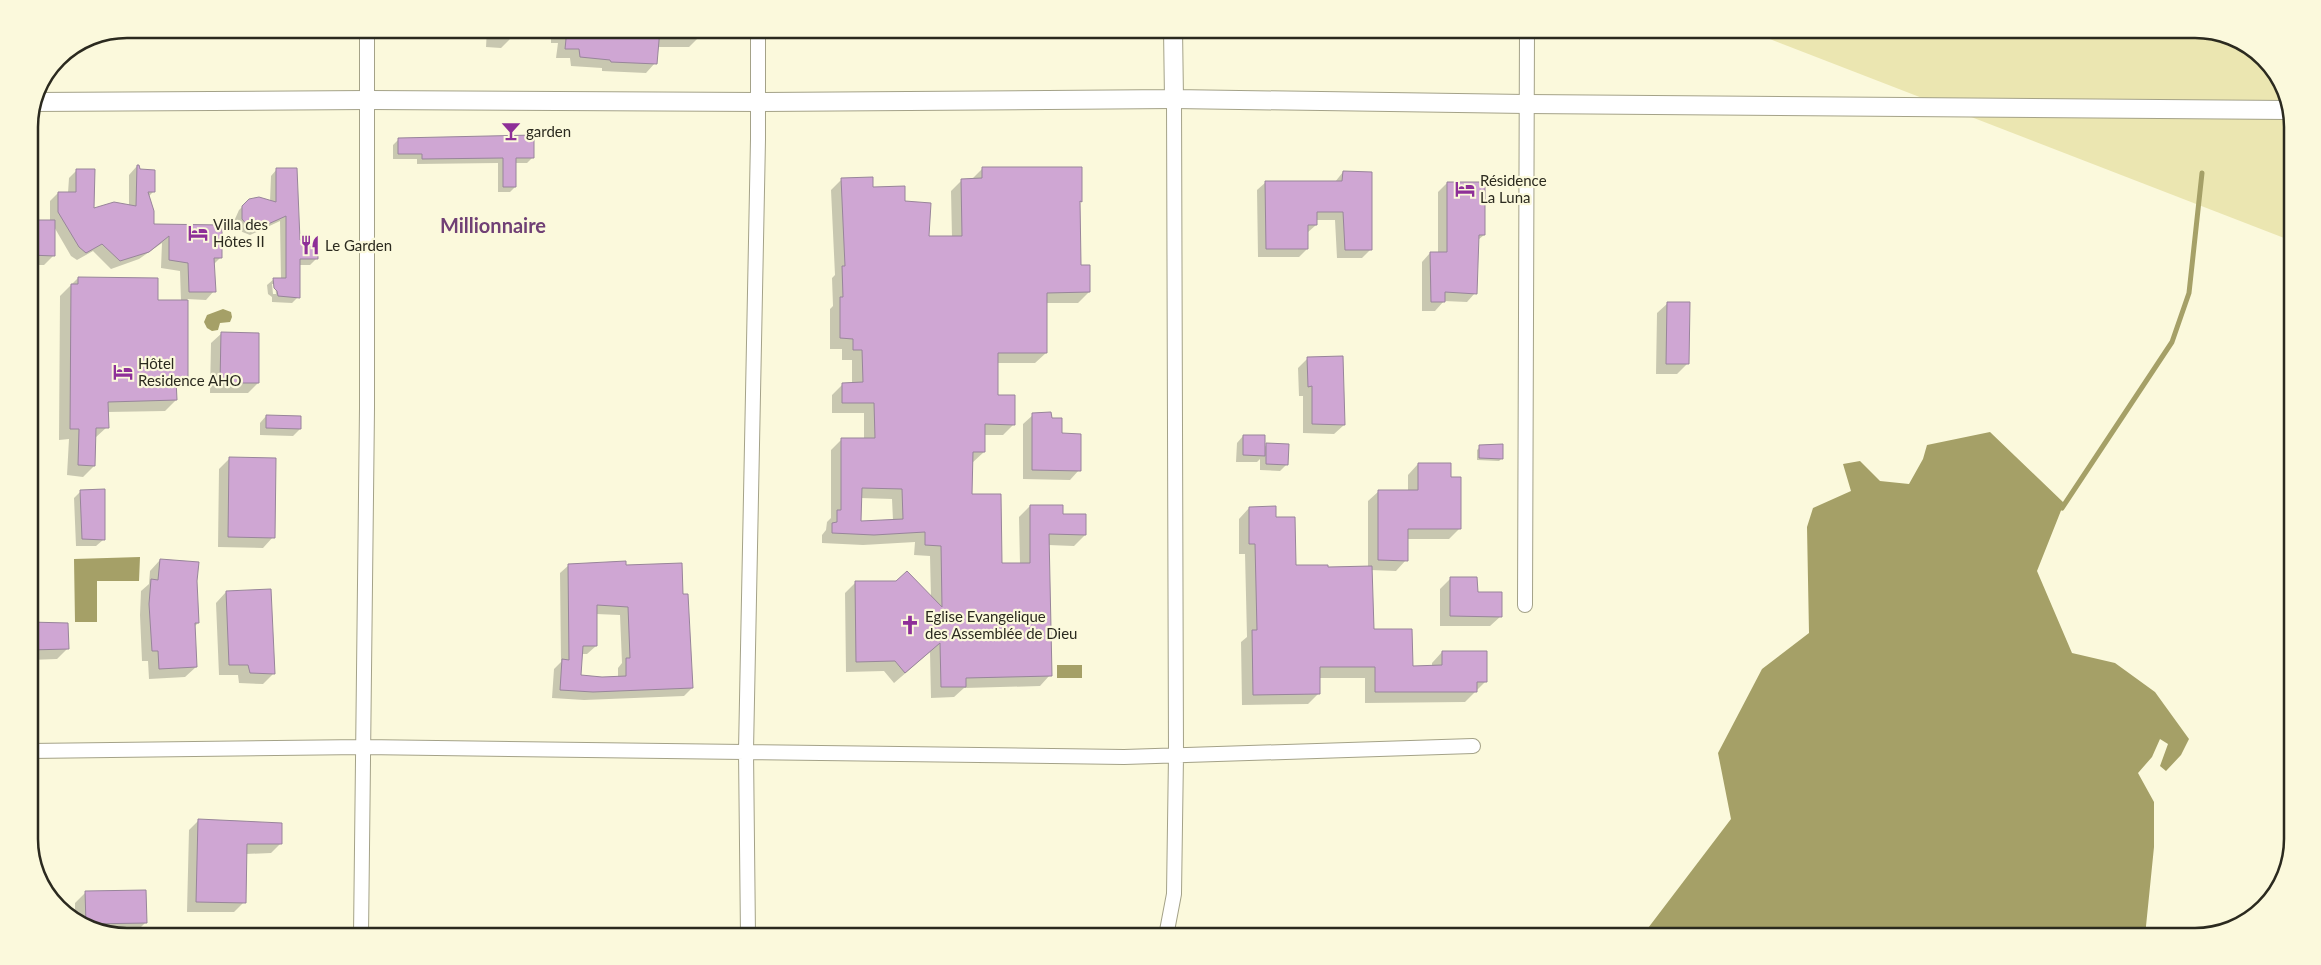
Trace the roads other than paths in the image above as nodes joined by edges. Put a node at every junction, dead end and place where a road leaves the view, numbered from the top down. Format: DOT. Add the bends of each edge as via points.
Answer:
graph roads {
  1 [pos="367,38"];
  2 [pos="758,38"];
  3 [pos="1173,38"];
  4 [pos="1527,38"];
  5 [pos="1174,98"];
  6 [pos="368,100"];
  7 [pos="41,102"];
  8 [pos="759,102"];
  9 [pos="1527,104"];
  10 [pos="2282,110"];
  11 [pos="1525,605"];
  12 [pos="1473,746"];
  13 [pos="363,747"];
  14 [pos="38,750"];
  15 [pos="746,751"];
  16 [pos="1176,755"];
  17 [pos="361,928"];
  18 [pos="748,928"];
  19 [pos="1168,928"];
  1 -- 6 [label="street"];
  2 -- 8 [label="street"];
  3 -- 5 [label="street"];
  4 -- 9 [label="street"];
  5 -- 8 [label="street"];
  5 -- 9 [label="street"];
  5 -- 16 [label="street"];
  6 -- 7 [label="street"];
  6 -- 8 [label="street"];
  6 -- 13 [label="street"];
  8 -- 15 [label="street"];
  9 -- 10 [label="street"];
  9 -- 11 [label="street"];
  12 -- 16 [label="street"];
  13 -- 14 [label="street"];
  13 -- 15 [label="street"];
  13 -- 17 [label="street"];
  15 -- 16 [label="street"];
  15 -- 18 [label="street"];
  16 -- 19 [label="street" via="1174,894"];
}
